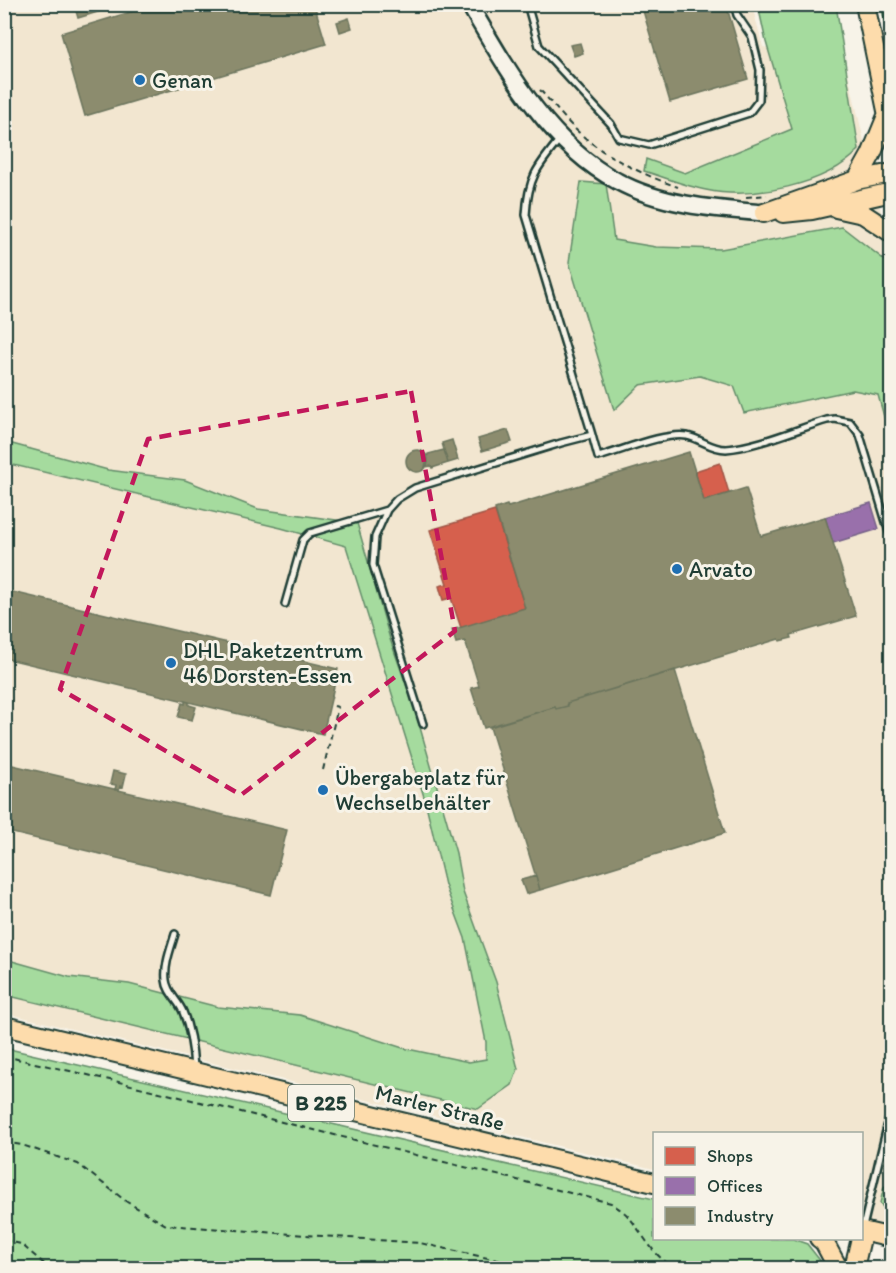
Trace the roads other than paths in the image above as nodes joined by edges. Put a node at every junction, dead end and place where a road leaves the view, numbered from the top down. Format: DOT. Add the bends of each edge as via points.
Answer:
graph roads {
  1 [pos="469,4"];
  2 [pos="527,4"];
  3 [pos="734,4"];
  4 [pos="865,4"];
  5 [pos="890,115"];
  6 [pos="891,135"];
  7 [pos="561,138"];
  8 [pos="891,172"];
  9 [pos="857,180"];
  10 [pos="891,192"];
  11 [pos="828,207"];
  12 [pos="764,213"];
  13 [pos="891,233"];
  14 [pos="591,435"];
  15 [pos="387,510"];
  16 [pos="891,542"];
  17 [pos="285,604"];
  18 [pos="423,724"];
  19 [pos="175,934"];
  20 [pos="4,1026"];
  21 [pos="194,1072"];
  22 [pos="891,1106"];
  23 [pos="653,1183"];
  24 [pos="863,1225"];
  25 [pos="863,1234"];
  26 [pos="891,1238"];
  27 [pos="821,1240"];
  28 [pos="860,1240"];
  29 [pos="838,1269"];
  30 [pos="854,1269"];
  1 -- 7 [label="street" via="526,94"];
  2 -- 3 [label="lane" via="539,46 611,124 619,138 649,145 749,113 759,100 760,70 752,37"];
  4 -- 5 [label="main road"];
  5 -- 6 [label="main road"];
  5 -- 9 [label="main road"];
  7 -- 12 [label="street" via="601,172 640,191 705,207"];
  7 -- 14 [label="lane" via="531,181 526,215"];
  8 -- 9 [label="main road"];
  9 -- 12 [label="main road"];
  10 -- 11 [label="main road"];
  11 -- 12 [label="main road"];
  11 -- 13 [label="main road" via="863,214"];
  14 -- 15 [label="lane" via="415,488 397,498"];
  14 -- 16 [label="lane" via="598,457 673,435 723,449 827,420 850,422 860,435"];
  15 -- 17 [label="lane" via="310,533 303,540"];
  15 -- 18 [label="lane" via="375,537 374,565"];
  19 -- 21 [label="lane" via="166,980 182,1010 193,1051"];
  20 -- 21 [label="main road, Marler Straße / B 225"];
  21 -- 23 [label="main road, Marler Straße / B 225"];
  22 -- 24 [label="lane"];
  25 -- 26 [label="main road"];
  27 -- 29 [label="main road"];
  28 -- 30 [label="main road"];
}
